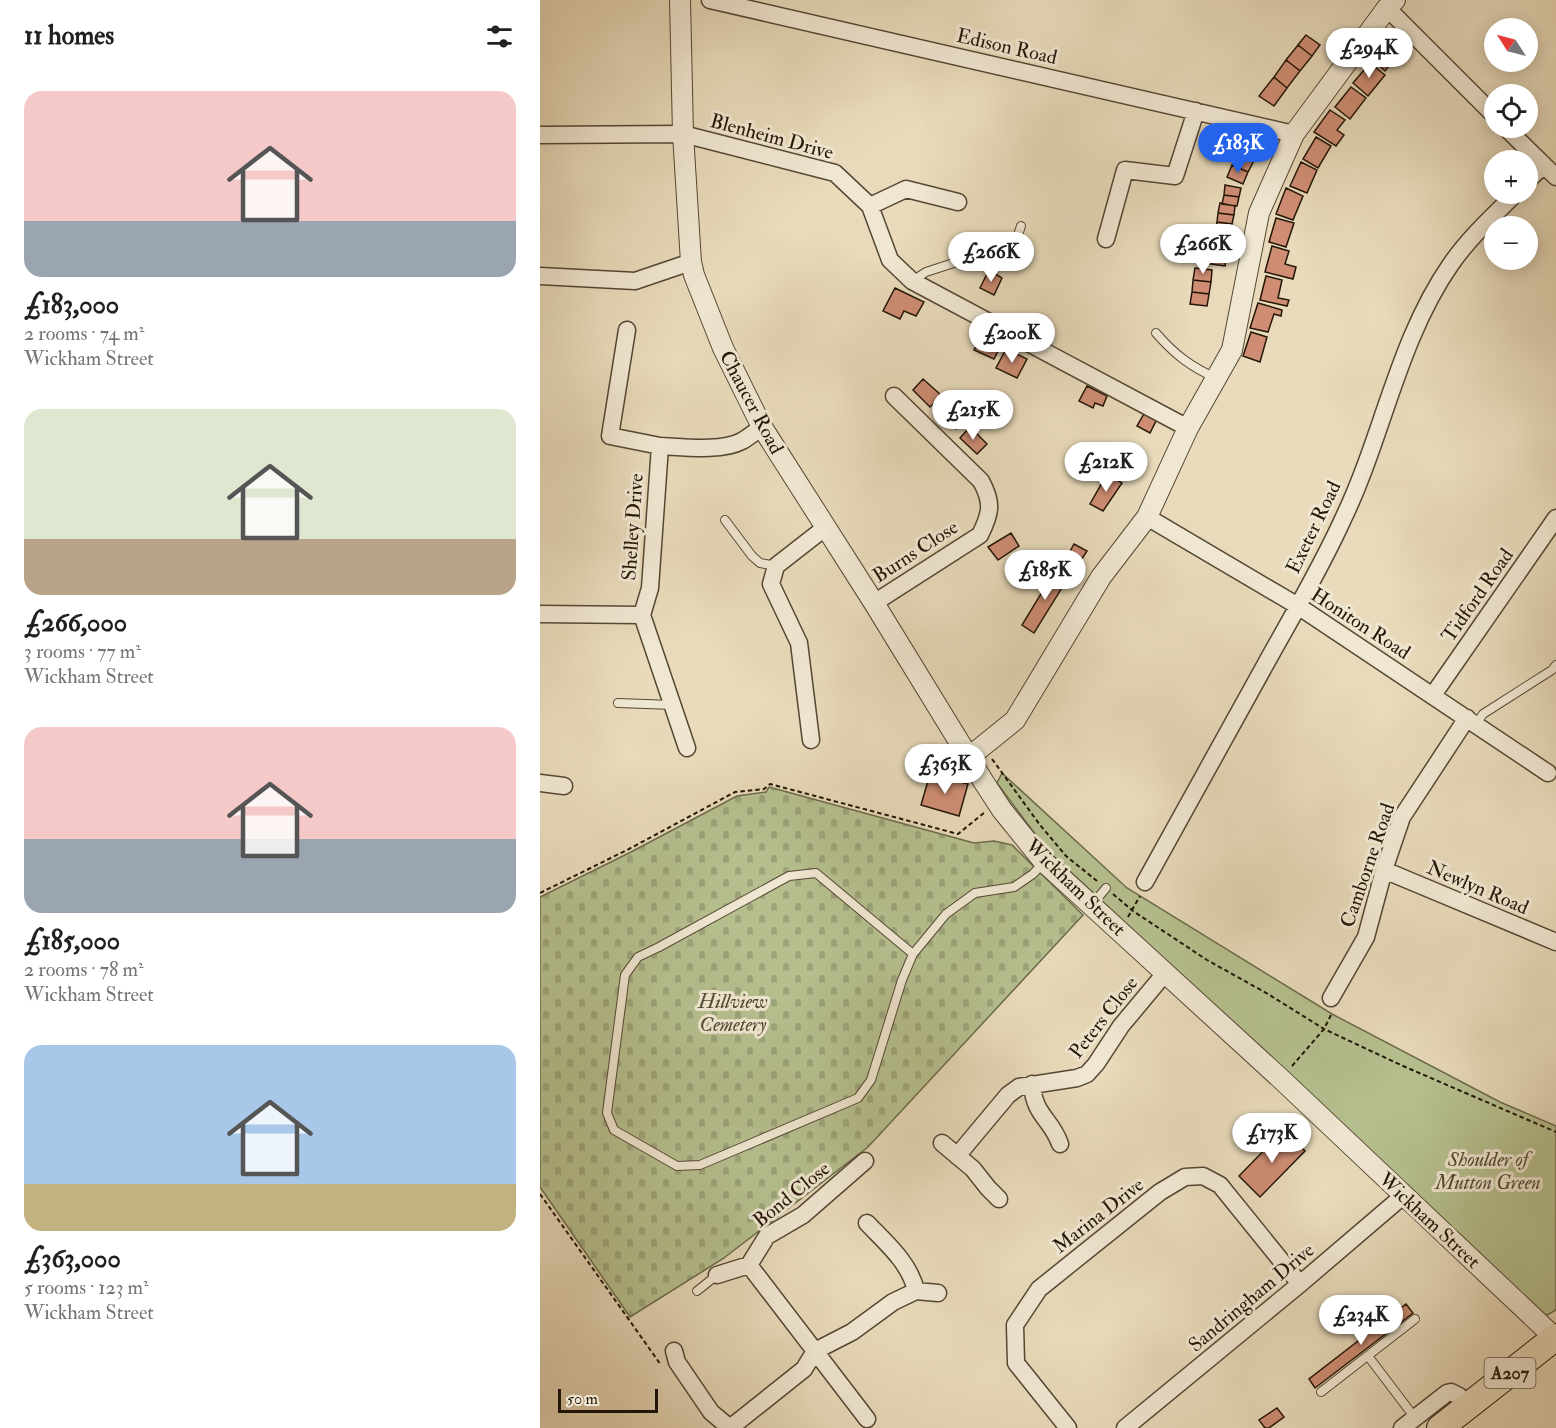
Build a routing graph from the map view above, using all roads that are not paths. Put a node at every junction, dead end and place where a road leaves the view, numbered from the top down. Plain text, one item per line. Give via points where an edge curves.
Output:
1 (680, 0) edge
2 (710, 0) edge
3 (1391, 4) edge
4 (1484, 104) edge
5 (1196, 111) junction
6 (683, 134) junction
7 (1294, 134) junction
8 (540, 135) edge
9 (1516, 138) edge
10 (1544, 165) junction
11 (1538, 171) edge
12 (1556, 177) edge
13 (958, 202) dead end
14 (1505, 204) edge
15 (870, 206) junction
16 (1021, 226) dead end
17 (1106, 239) dead end
18 (691, 262) junction
19 (540, 276) edge
20 (912, 281) junction
21 (627, 330) dead end
22 (1156, 333) dead end
23 (1216, 378) junction
24 (894, 396) dead end
25 (762, 427) junction
26 (1188, 428) junction
27 (660, 446) junction
28 (1147, 517) junction
29 (1556, 518) edge
30 (725, 520) dead end
31 (826, 527) junction
32 (776, 566) junction
33 (874, 603) junction
34 (1298, 606) junction
35 (540, 614) edge
36 (642, 615) junction
37 (1556, 665) edge
38 (1433, 695) junction
39 (618, 704) dead end
40 (673, 705) junction
41 (1471, 721) junction
42 (811, 740) dead end
43 (687, 748) dead end
44 (976, 752) junction
45 (1548, 773) dead end
46 (540, 783) edge
47 (564, 786) dead end
48 (1044, 861) junction
49 (1384, 870) junction
50 (1145, 882) dead end
51 (1106, 888) road end
52 (1092, 905) junction
53 (1556, 942) edge
54 (913, 954) junction
55 (1166, 972) junction
56 (1331, 998) road end
57 (1032, 1084) junction
58 (942, 1143) dead end
59 (1060, 1144) dead end
60 (957, 1156) junction
61 (865, 1161) dead end
62 (1403, 1196) junction
63 (999, 1198) dead end
64 (867, 1222) dead end
65 (749, 1265) junction
66 (717, 1275) joint
67 (1300, 1284) junction
68 (697, 1291) dead end
69 (916, 1291) junction
70 (938, 1293) dead end
71 (1415, 1319) dead end
72 (1555, 1337) edge
73 (674, 1351) dead end
74 (815, 1351) junction
75 (1368, 1356) junction
76 (1321, 1392) dead end
77 (1467, 1406) junction
78 (867, 1419) dead end
79 (1409, 1423) edge
80 (730, 1428) edge
81 (1068, 1428) edge
82 (1125, 1428) edge
83 (1440, 1428) edge

1 - 6 street, Chaucer Road
2 - 5 street, Edison Road
3 - 4 street
3 - 7 street
5 - 7 street, Edison Road
5 - 17 street via 1175,176 1125,170
6 - 8 street, Blenheim Drive
6 - 15 street, Blenheim Drive via 835,173
6 - 18 street, Chaucer Road
7 - 23 street via 1259,213 1232,350
9 - 10 street
10 - 11 street
10 - 12 street
13 - 15 street via 906,189
14 - 34 street, Exeter Road via 1451,263 1427,303 1344,518
15 - 20 street, Blenheim Drive via 890,260
16 - 20 lane via 1012,244 926,272
18 - 19 street via 635,281
18 - 25 street, Chaucer Road via 723,348
20 - 26 street, Blenheim Drive
21 - 27 street via 610,436
22 - 23 lane via 1174,354
23 - 26 street
24 - 33 street, Burns Close via 981,481 990,496 989,518 980,535
25 - 27 street via 732,444 705,448
25 - 31 street, Chaucer Road
26 - 28 street
27 - 36 street, Shelley Drive via 650,588
28 - 34 street, Honiton Road
28 - 44 street via 1101,577 1015,720
29 - 38 street, Tidford Road
30 - 32 lane via 752,556 760,563
31 - 32 street
31 - 33 street, Chaucer Road
32 - 42 street via 771,584 799,643
33 - 44 street, Chaucer Road
34 - 38 street, Honiton Road
34 - 50 street, Exeter Road
35 - 36 street
36 - 40 street
37 - 41 lane
38 - 41 street, Honiton Road
39 - 40 lane
40 - 43 street
41 - 45 street, Honiton Road
41 - 49 street, Camborne Road via 1402,817
44 - 48 street, Wickham Street via 1002,810
46 - 47 street
48 - 52 street, Wickham Street
48 - 54 lane via 1014,886 975,893 946,914
49 - 53 street, Newlyn Road
49 - 56 street, Camborne Road via 1366,937
51 - 52 lane
52 - 55 street, Wickham Street
54 - 54 lane via 816,873 789,876 638,957 626,975 608,1113 614,1130 677,1166 700,1165 858,1098 872,1080
55 - 57 street, Peters Close via 1087,1074
55 - 62 street, Wickham Street
57 - 59 street via 1037,1110 1056,1132
57 - 60 street, Peters Close via 1008,1095
58 - 60 street
60 - 63 street
61 - 65 street, Bond Close via 803,1215 767,1236
62 - 67 street, Sandringham Drive
62 - 72 street, Wickham Street
64 - 69 street via 902,1260
65 - 66 street
65 - 74 street
66 - 68 lane
67 - 81 street, Marina Drive via 1220,1185 1203,1176 1185,1177 1160,1192 1039,1289 1015,1325 1016,1363
67 - 82 street, Sandringham Drive
69 - 70 street
69 - 74 street
71 - 75 lane
72 - 77 main road, A207
73 - 80 street via 677,1362 711,1412
74 - 78 street
74 - 80 street via 804,1369
75 - 76 lane
75 - 79 lane
77 - 79 street via 1459,1396 1447,1393
77 - 83 main road, A207

